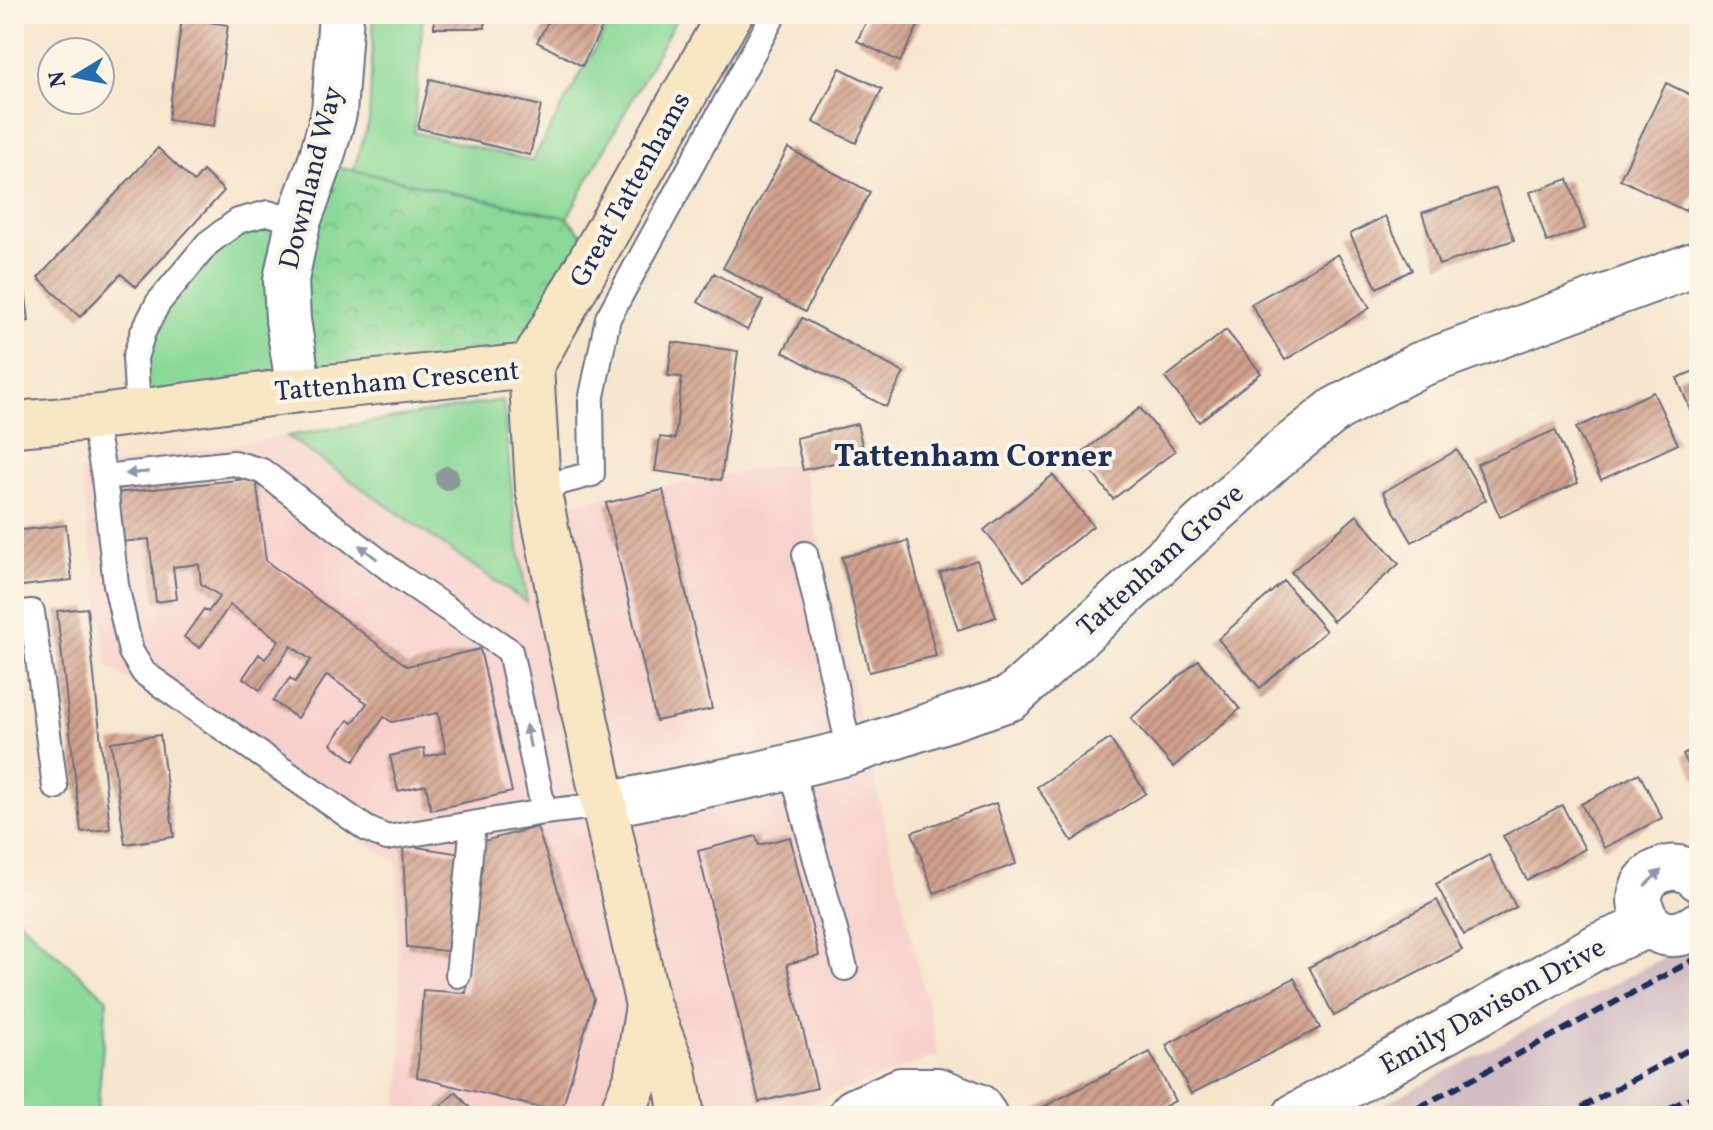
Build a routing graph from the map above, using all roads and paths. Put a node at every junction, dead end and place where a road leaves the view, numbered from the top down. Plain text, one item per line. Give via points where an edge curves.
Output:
1 (341, 14) edge
2 (730, 14) edge
3 (774, 14) edge
4 (298, 222) junction
5 (1699, 263) edge
6 (531, 366) junction
7 (299, 390) junction
8 (138, 411) junction
9 (93, 418) junction
10 (14, 424) edge
11 (104, 477) junction
12 (538, 488) junction
13 (805, 554) dead end
14 (14, 614) edge
15 (850, 752) junction
16 (791, 766) junction
17 (55, 787) dead end
18 (605, 805) junction
19 (544, 812) junction
20 (473, 824) junction
21 (1699, 879) edge
22 (1699, 924) edge
23 (1650, 925) junction
24 (845, 968) dead end
25 (458, 975) dead end
26 (648, 1006) junction
27 (621, 1116) edge
28 (682, 1116) edge
29 (850, 1116) edge
30 (985, 1116) edge
31 (1295, 1116) edge

1 - 4 street, Downland Way via 334,113
2 - 6 main road, Great Tattenhams
3 - 12 lane via 608,318 591,401 592,474
4 - 7 street, Downland Way via 286,280
4 - 8 lane via 268,213 238,221 201,251 158,303 143,332 135,358
5 - 15 street, Tattenham Grove via 1419,365 1336,409 1011,698
6 - 7 main road, Tattenham Crescent
6 - 12 main road, Tattenham Crescent
7 - 8 main road, Tattenham Crescent
8 - 9 main road, Tattenham Crescent
9 - 10 main road, Tattenham Crescent
9 - 11 lane
19 -> 11 lane via 510,651 400,577 262,471 234,463
11 - 20 lane via 116,585 131,652 144,673 367,829 387,838
12 - 18 main road, Tattenham Crescent
13 - 15 lane
14 - 17 lane via 32,612
15 - 16 street, Tattenham Grove
16 - 18 street, Tattenham Grove
16 - 24 lane
18 - 19 lane
18 - 26 main road, Tattenham Crescent
19 - 20 lane
20 - 25 lane
23 -> 21 street via 1640,904 1645,883 1653,875 1674,867
22 - 23 street via 1669,935
23 - 31 street, Emily Davison Drive via 1600,945
26 - 27 main road, Tattenham Crescent via 636,1080
26 - 28 main road, Tattenham Crescent via 674,1070
29 - 30 street via 901,1090 938,1090 978,1106

